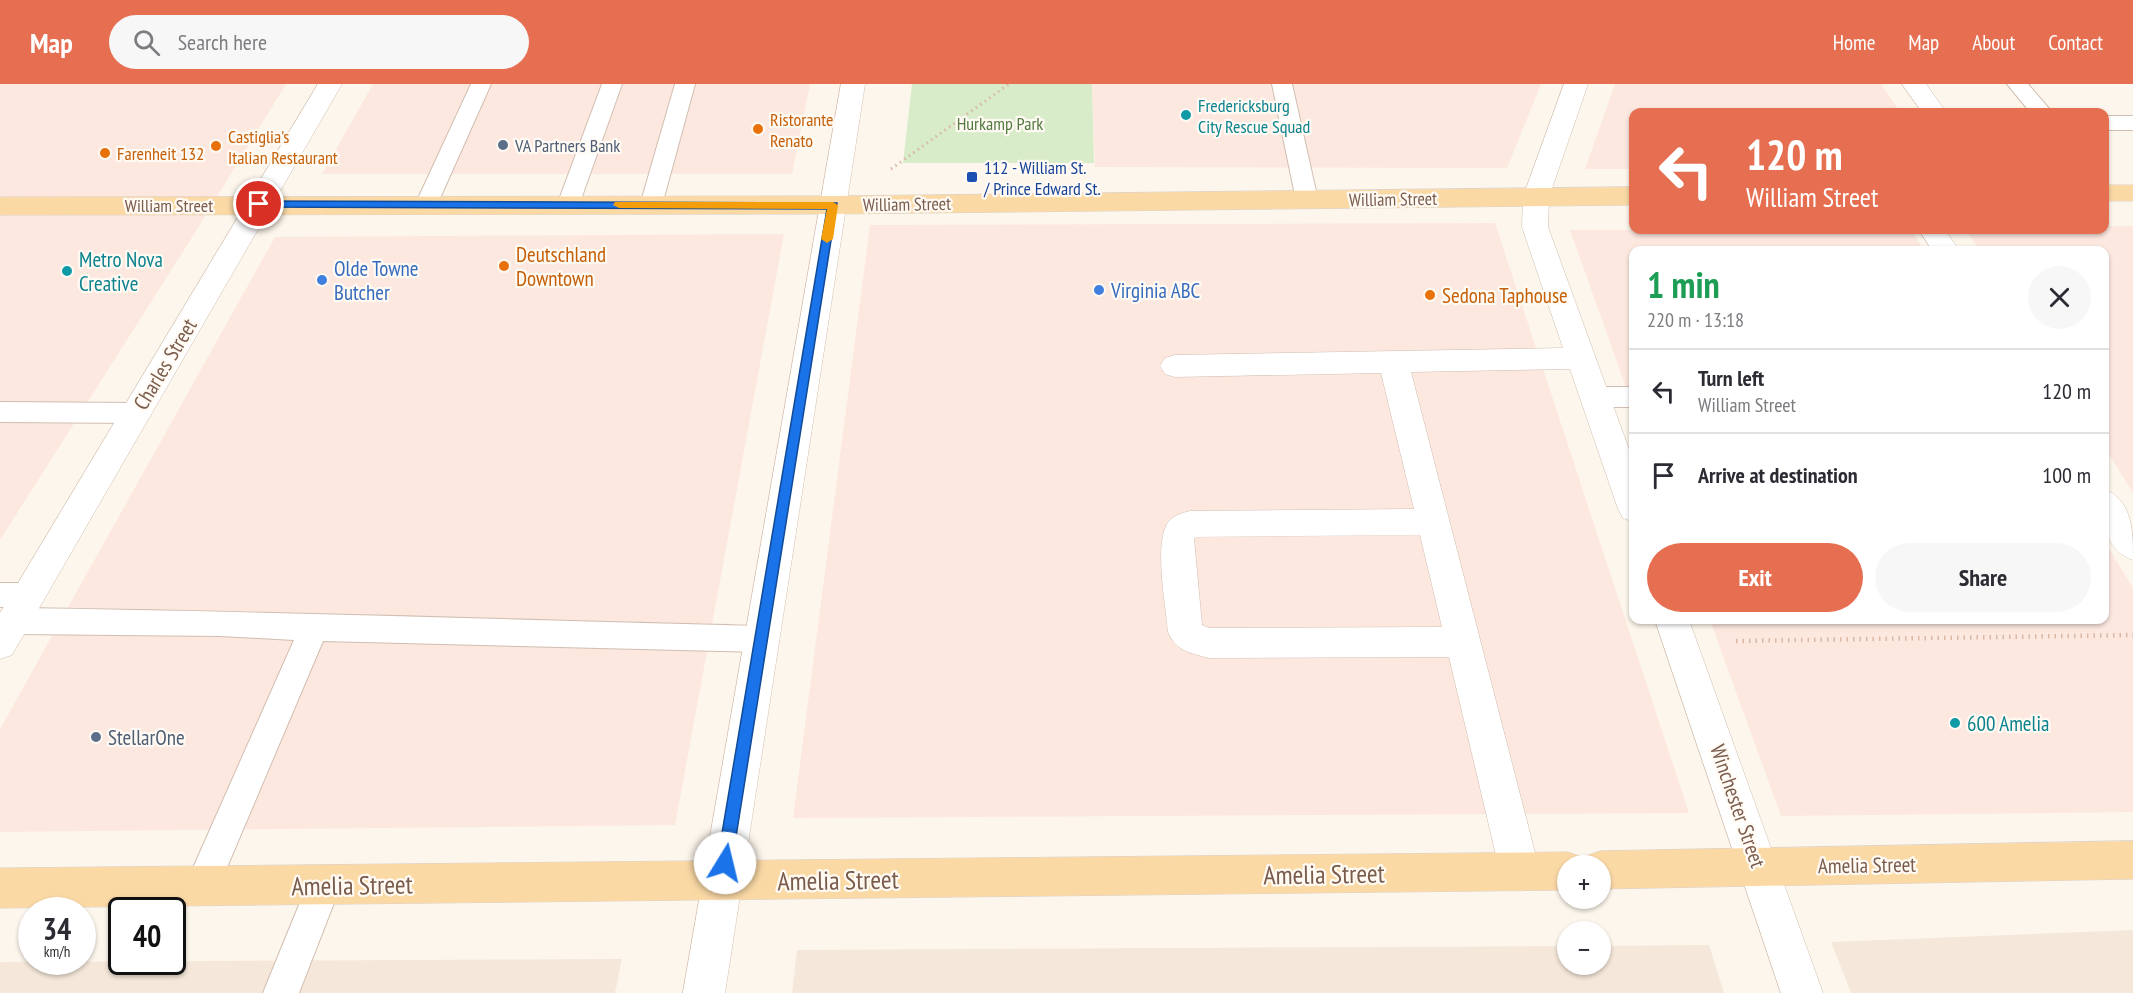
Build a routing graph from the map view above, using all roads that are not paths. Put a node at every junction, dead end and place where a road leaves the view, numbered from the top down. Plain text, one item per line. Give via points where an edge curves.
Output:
1 (330, 84) edge
2 (481, 84) edge
3 (612, 84) edge
4 (685, 84) edge
5 (853, 84) edge
6 (1282, 84) edge
7 (1576, 84) edge
8 (1914, 84) edge
9 (2017, 84) edge
10 (1932, 108) edge
11 (2038, 108) edge
12 (2109, 123) edge
13 (2133, 123) edge
14 (2109, 193) edge
15 (2133, 193) edge
16 (1629, 196) edge
17 (1536, 197) junction
18 (1307, 200) junction
19 (259, 204) junction
20 (426, 205) junction
21 (568, 205) junction
22 (651, 205) junction
23 (833, 205) junction
24 (0, 206) edge
25 (1580, 358) junction
26 (1393, 362) junction
27 (1175, 366) dead end
28 (1594, 397) junction
29 (1629, 397) edge
30 (0, 412) edge
31 (136, 412) junction
32 (1629, 495) edge
33 (2109, 510) edge
34 (1432, 522) junction
35 (2133, 546) edge
36 (11, 614) edge
37 (1673, 624) edge
38 (314, 628) junction
39 (761, 639) junction
40 (1463, 642) junction
41 (2133, 860) edge
42 (1759, 867) junction
43 (1611, 870) edge
44 (1557, 871) edge
45 (1520, 872) junction
46 (722, 881) junction
47 (324, 885) junction
48 (202, 886) junction
49 (0, 888) edge
50 (281, 993) edge
51 (704, 993) edge
52 (1802, 993) edge

1 - 19 street, Charles Street
2 - 20 lane
3 - 21 lane
4 - 22 lane
5 - 23 street
6 - 18 lane
7 - 17 street
8 - 10 street
9 - 11 lane
12 - 13 lane
14 - 15 main road
16 - 17 main road, William Street
17 - 18 main road, William Street
17 - 25 street via 1538,238
18 - 23 main road, William Street
19 - 20 main road, William Street
19 - 24 main road, William Street
19 - 31 street, Charles Street
20 - 21 main road, William Street
21 - 22 main road, William Street
22 - 23 main road, William Street
23 - 39 street
25 - 26 street
25 - 28 street
26 - 27 street
26 - 34 street
28 - 29 lane
28 - 32 street
30 - 31 lane
31 - 36 street, Charles Street
33 - 35 street
34 - 40 street
34 - 40 street via 1190,524 1177,539 1185,632 1193,639 1209,643
36 - 38 lane
37 - 42 street, Winchester Street
38 - 39 lane
38 - 48 lane
39 - 46 street
40 - 45 street
41 - 42 main road, Amelia Street
42 - 43 main road, Amelia Street
42 - 52 street, Winchester Street
44 - 45 main road, Amelia Street
45 - 46 main road, Amelia Street
46 - 47 main road, Amelia Street
46 - 51 street
47 - 48 main road, Amelia Street
47 - 50 lane
48 - 49 main road, Amelia Street

